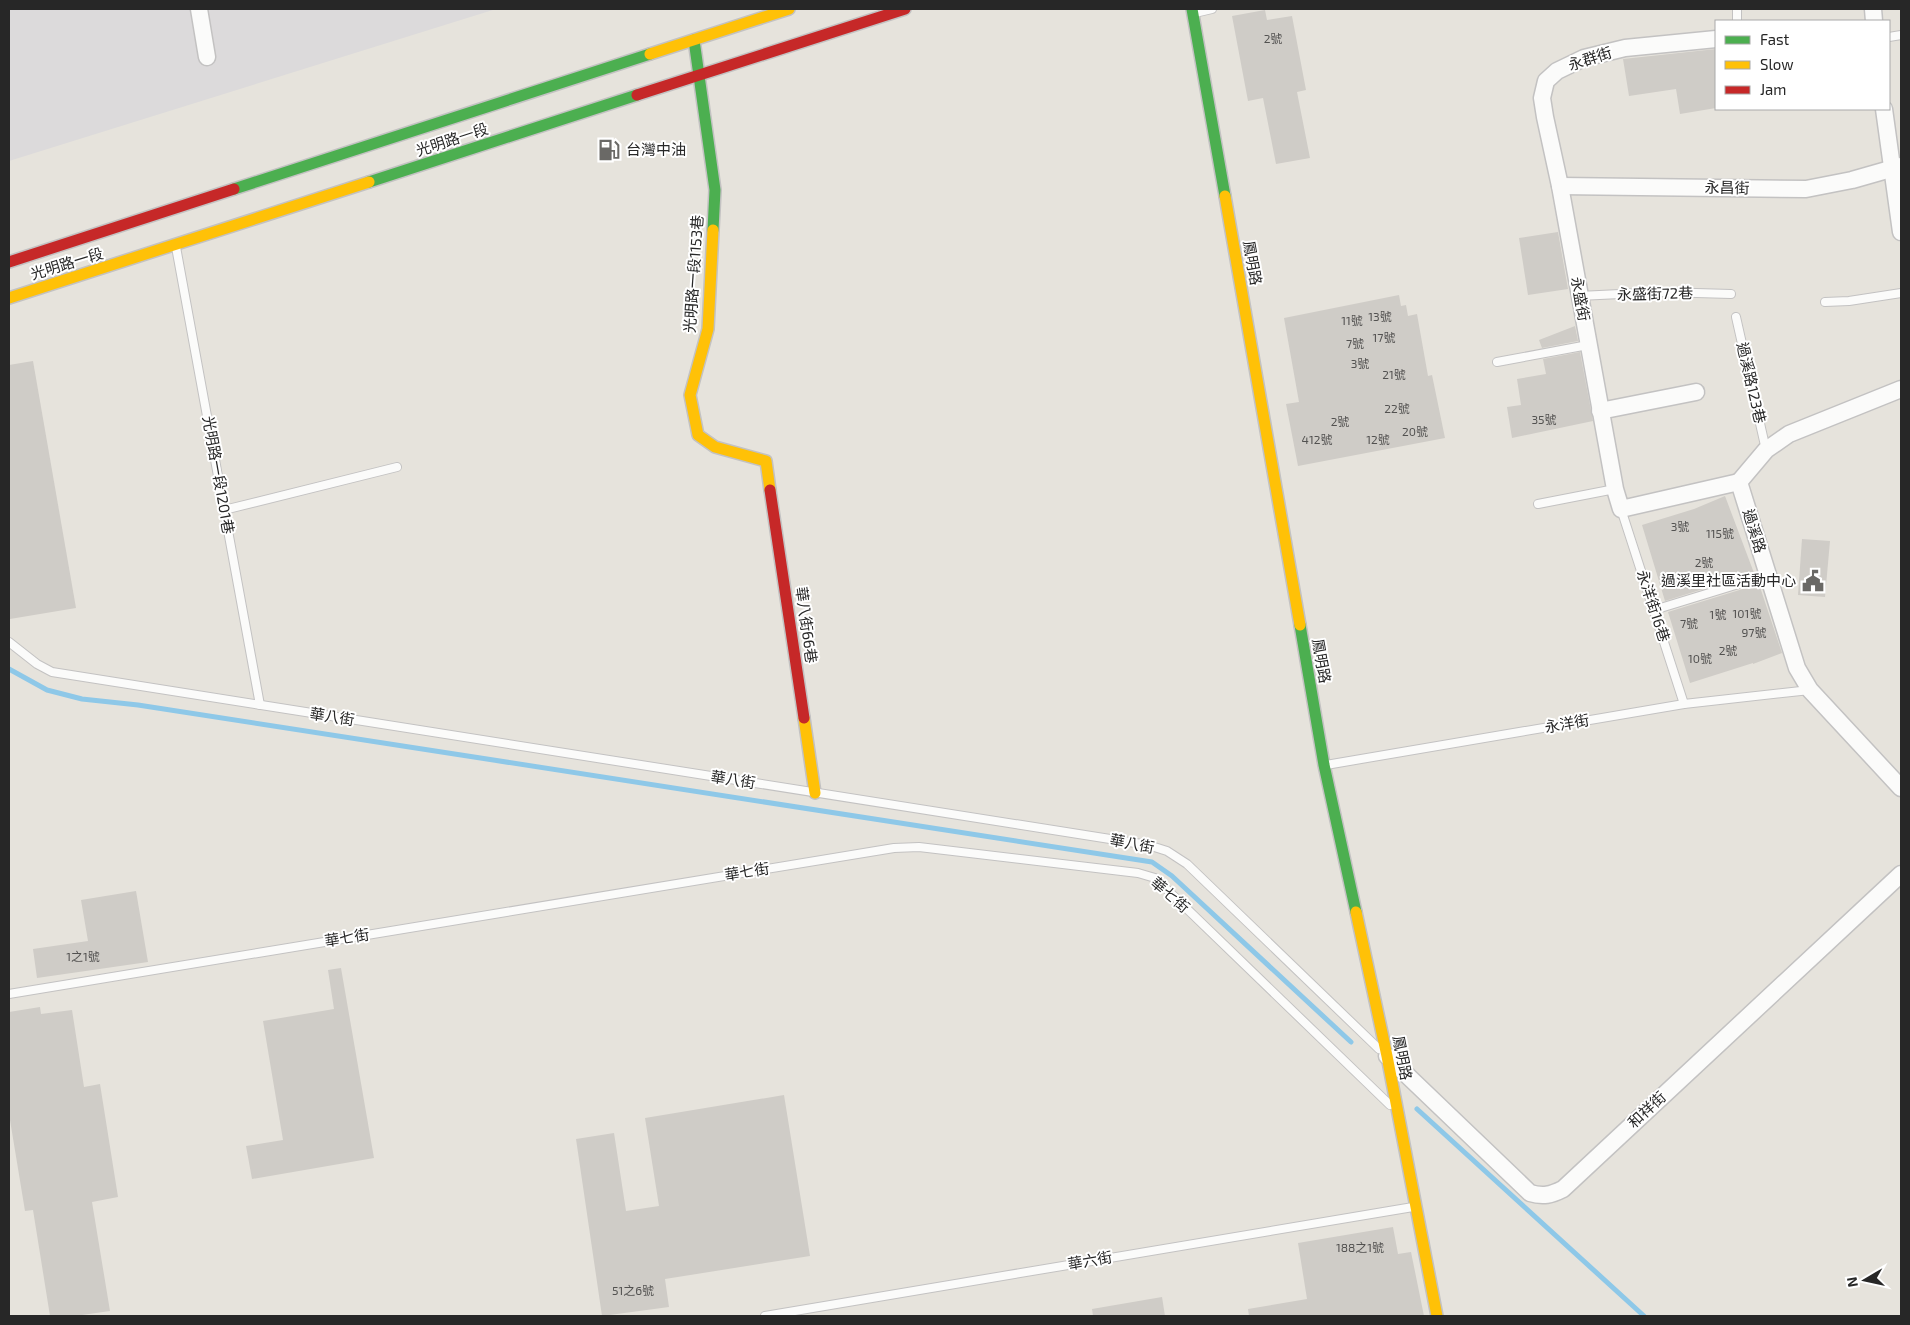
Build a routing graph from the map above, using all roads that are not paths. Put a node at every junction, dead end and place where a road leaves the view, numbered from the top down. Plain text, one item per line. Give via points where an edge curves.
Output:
1 (200, 9) edge
2 (789, 9) edge
3 (905, 9) edge
4 (1212, 9) edge
5 (1192, 11) edge
6 (1715, 39) edge
7 (694, 40) junction
8 (207, 57) dead end
9 (698, 76) junction
10 (1884, 110) edge
11 (1896, 167) edge
12 (1560, 186) junction
13 (1901, 232) edge
14 (175, 246) junction
15 (9, 262) edge
16 (1901, 293) edge
17 (1731, 294) dead end
18 (1579, 296) junction
19 (9, 298) edge
20 (1825, 302) dead end
21 (1736, 317) dead end
22 (1588, 345) junction
23 (1497, 362) dead end
24 (1901, 389) edge
25 (1696, 392) dead end
26 (1600, 411) junction
27 (1766, 450) junction
28 (766, 461) joint
29 (397, 467) dead end
30 (1739, 482) junction
31 (1614, 489) junction
32 (1538, 504) dead end
33 (1621, 509) junction
34 (224, 510) junction
35 (1768, 575) junction
36 (1654, 610) junction
37 (9, 642) edge
38 (1810, 690) junction
39 (1684, 704) junction
40 (260, 705) junction
41 (1324, 765) junction
42 (1901, 788) edge
43 (815, 793) junction
44 (1901, 874) edge
45 (9, 994) edge
46 (1387, 1056) junction
47 (1396, 1111) junction
48 (1415, 1207) junction
49 (765, 1316) edge
50 (1437, 1316) edge

1 - 8 street
2 - 7 street, 光明路一段
3 - 9 street, 光明路一段
4 - 5 lane
5 - 41 street, 鳳明路
6 - 12 street, 永群街 via 1625,48 1584,58 1546,81 1542,98
7 - 9 street, 光明路一段1153巷
7 - 15 street, 光明路一段 via 504,106
9 - 14 street, 光明路一段 via 514,131
9 - 28 street, 光明路一段1153巷 via 715,190 708,329 690,395 698,435 715,447
10 - 11 street
11 - 12 street, 永昌街 via 1806,189
11 - 13 street
12 - 18 street, 永盛街
14 - 19 street, 光明路一段
14 - 34 lane, 光明路一段1201巷
16 - 20 lane
17 - 18 lane, 永盛街72巷 via 1661,292
18 - 22 street, 永盛街
21 - 27 lane, 過溪路123巷
22 - 23 lane
22 - 26 street, 永盛街
24 - 27 street via 1789,434
25 - 26 street
26 - 31 street, 永盛街
27 - 30 street
28 - 43 street, 華八街66巷
29 - 34 lane
30 - 33 street
30 - 35 street, 過溪路
31 - 32 lane
31 - 33 street, 永盛街
33 - 36 lane, 永洋街16巷
34 - 40 lane, 光明路一段1201巷
35 - 36 lane
35 - 38 street, 過溪路 via 1797,668
36 - 39 lane, 永洋街16巷
37 - 40 lane, 華八街 via 52,672
38 - 39 lane, 永洋街
38 - 42 street, 過溪路
39 - 41 lane, 永洋街
40 - 43 lane, 華八街
41 - 46 street, 鳳明路
43 - 46 lane, 華八街 via 1148,845 1167,851 1188,864
44 - 46 street, 和祥街 via 1563,1188 1550,1195 1530,1193
45 - 47 lane, 華七街 via 894,848 919,847 1138,873 1155,878
46 - 47 street, 鳳明路
47 - 48 street, 鳳明路
48 - 49 lane, 華六街
48 - 50 street, 鳳明路

